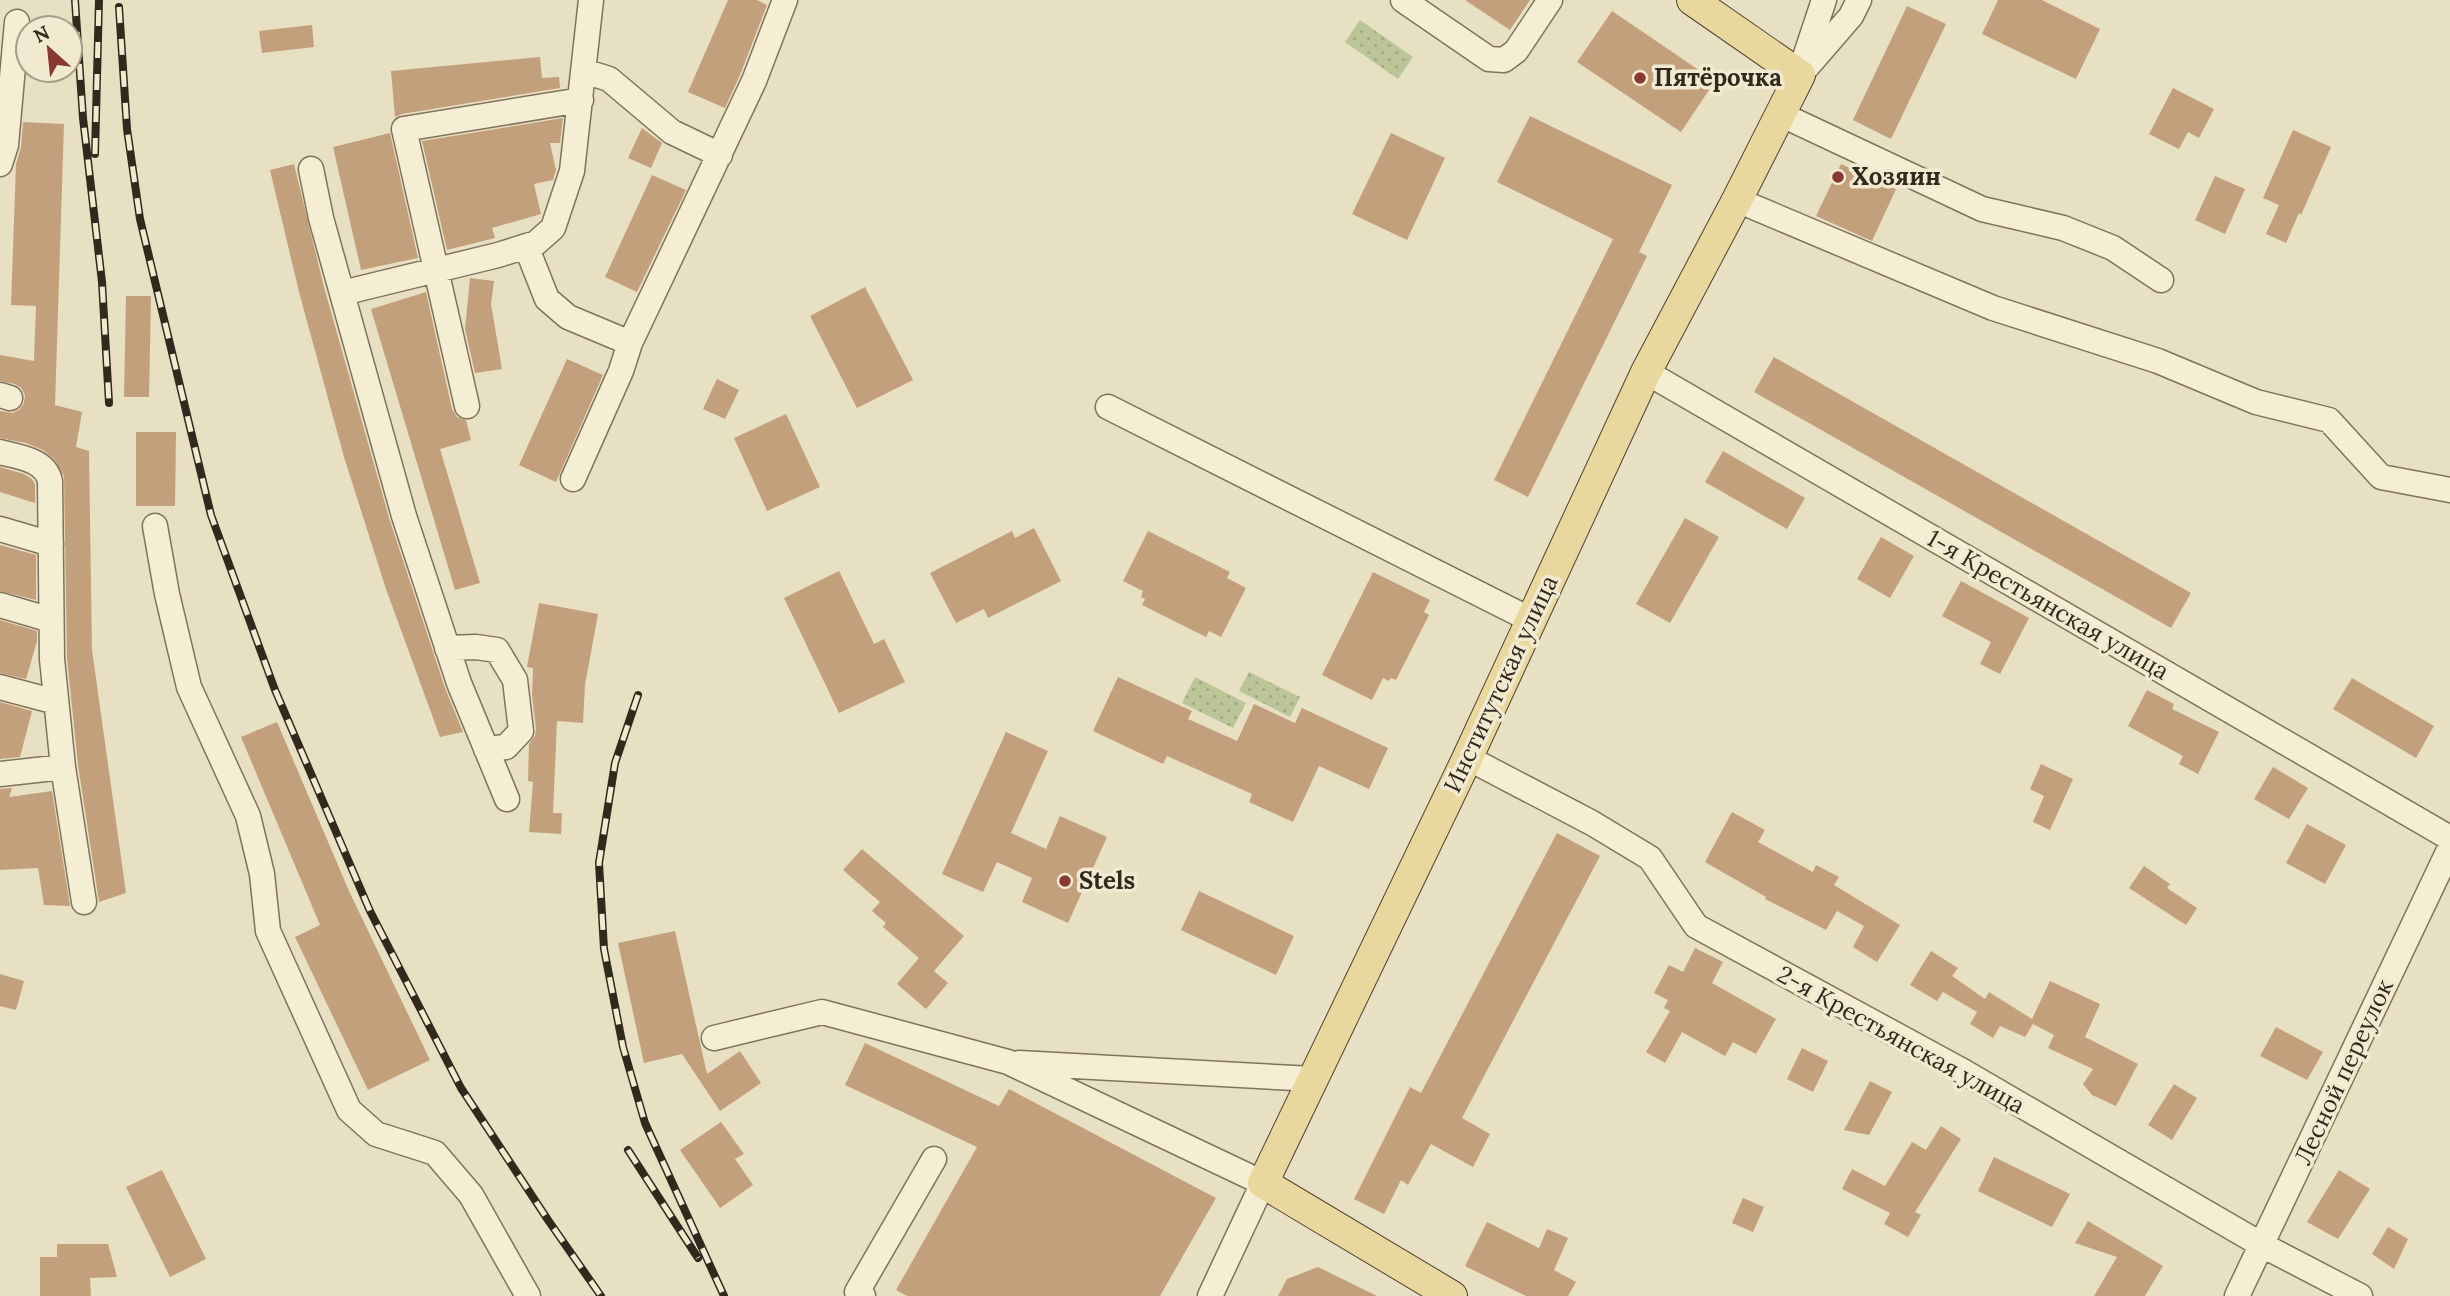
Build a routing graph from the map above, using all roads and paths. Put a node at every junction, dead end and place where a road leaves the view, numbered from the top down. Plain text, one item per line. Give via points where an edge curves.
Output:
1 (591, 0) edge
2 (785, 0) edge
3 (1403, 0) edge
4 (1550, 0) edge
5 (1692, 0) edge
6 (1824, 0) edge
7 (1858, 0) edge
8 (14, 56) edge
9 (584, 71) junction
10 (1800, 75) junction
11 (581, 100) junction
12 (1780, 114) junction
13 (720, 155) junction
14 (0, 164) edge
15 (311, 169) dead end
16 (1737, 200) junction
17 (526, 246) junction
18 (438, 270) junction
19 (2161, 280) dead end
20 (342, 293) junction
21 (630, 343) junction
22 (1646, 372) junction
23 (467, 406) dead end
24 (1108, 407) dead end
25 (0, 452) edge
26 (573, 479) dead end
27 (2450, 489) edge
28 (155, 526) dead end
29 (0, 529) edge
30 (51, 544) junction
31 (0, 605) edge
32 (51, 620) junction
33 (1531, 620) junction
34 (447, 648) junction
35 (0, 687) edge
36 (56, 702) junction
37 (486, 748) junction
38 (1468, 758) junction
39 (63, 767) junction
40 (0, 774) edge
41 (507, 799) dead end
42 (2450, 838) edge
43 (2450, 848) edge
44 (84, 902) dead end
45 (714, 1038) dead end
46 (1008, 1062) junction
47 (1313, 1079) junction
48 (934, 1159) dead end
49 (1263, 1183) junction
50 (2262, 1245) junction
51 (528, 1296) edge
52 (863, 1296) edge
53 (1210, 1296) edge
54 (1452, 1296) edge
55 (2237, 1296) edge
56 (2360, 1296) edge

1 - 9 street
2 - 13 street
3 - 4 street via 1489,59 1504,60 1516,51
5 - 10 main road
6 - 10 street, Институтская улица
7 - 10 street, Институтская улица via 1851,16
8 - 14 street via 6,145
9 - 11 street
9 - 13 street via 609,79 672,132
10 - 12 main road, Институтская улица
11 - 17 street via 572,171 554,228
11 - 18 street via 404,129
12 - 16 main road, Институтская улица
12 - 19 street via 1982,209 2063,228 2113,248
13 - 21 street
15 - 20 street
16 - 22 main road, Институтская улица
16 - 27 street via 1993,308 2158,361 2256,402 2329,420 2381,477
17 - 18 street
17 - 21 street via 547,299 568,317
18 - 20 street
18 - 23 street
20 - 34 street via 404,516
21 - 26 street
22 - 33 main road, Институтская улица
22 - 42 street, 1-я Крестьянская улица
24 - 33 street
25 - 30 street via 39,463 48,472
28 - 51 street via 189,687 248,816 262,874 268,931 349,1110 376,1133 435,1153 471,1195
29 - 30 street
30 - 32 street
31 - 32 street
32 - 36 street
33 - 38 main road, Институтская улица
34 - 37 street
34 - 37 street via 497,650 515,680 521,731 506,747
35 - 36 street
36 - 39 street
37 - 41 street
38 - 47 main road, Институтская улица
38 - 50 street, 2-я Крестьянская улица via 1650,858 1696,926 1959,1069
39 - 40 street
39 - 44 street
43 - 50 street, Лесной переулок
45 - 46 street via 822,1012
46 - 47 street
46 - 49 street
47 - 49 main road, Институтская улица
48 - 52 street via 857,1292
49 - 53 street, Институтская улица
49 - 54 main road
50 - 55 street, Лесной переулок
50 - 56 street, 2-я Крестьянская улица

